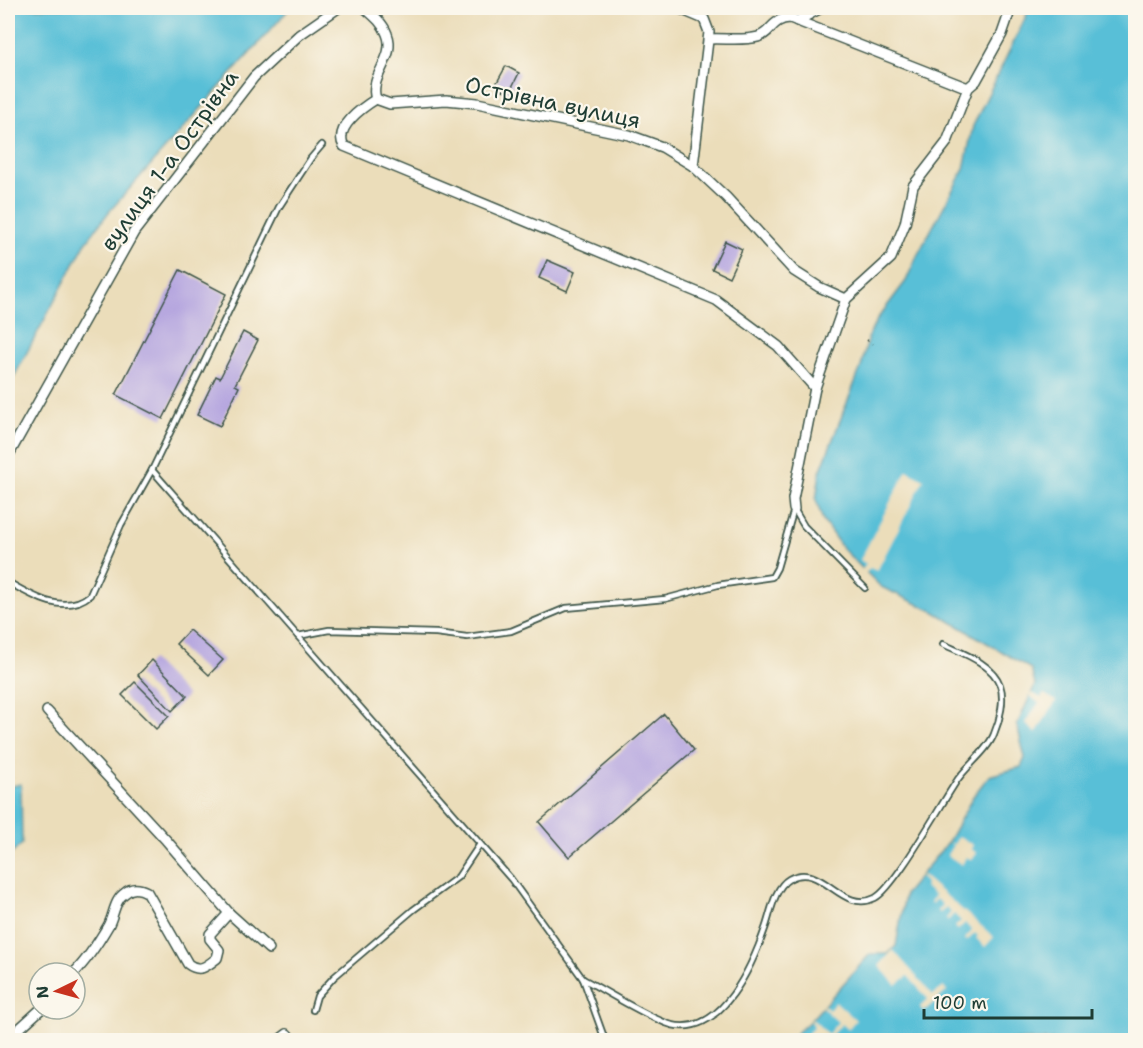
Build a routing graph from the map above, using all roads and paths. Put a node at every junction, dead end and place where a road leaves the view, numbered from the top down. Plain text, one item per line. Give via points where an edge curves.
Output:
1 (338, 8) edge
2 (365, 8) edge
3 (678, 8) edge
4 (821, 8) edge
5 (1011, 8) edge
6 (694, 10) edge
7 (797, 21) junction
8 (709, 39) junction
9 (968, 88) junction
10 (376, 99) junction
11 (322, 145) dead end
12 (693, 166) junction
13 (846, 299) junction
14 (867, 340) dead end
15 (873, 344) dead end
16 (815, 388) junction
17 (8, 456) edge
18 (152, 470) junction
19 (794, 509) junction
20 (8, 582) edge
21 (866, 588) dead end
22 (298, 636) junction
23 (943, 644) dead end
24 (47, 711) dead end
25 (480, 844) junction
26 (229, 913) junction
27 (269, 949) dead end
28 (86, 961) edge
29 (583, 979) junction
30 (313, 1010) dead end
31 (28, 1021) edge
32 (8, 1039) edge
33 (279, 1041) edge
34 (292, 1041) edge
35 (605, 1041) edge

1 - 17 street, вулиця 1-а Острівна via 299,35 254,77 134,232
2 - 10 street via 382,26 390,43 375,86
3 - 6 street
4 - 7 street
5 - 9 street via 1002,34 976,81
6 - 8 street via 708,25
7 - 8 street via 776,21 756,38
7 - 9 street
8 - 12 street
9 - 13 street via 947,142 913,186 905,224 891,258
10 - 12 street, Острівна вулиця via 385,104 446,100 629,135 662,147
10 - 16 street via 363,107 342,131 340,139 344,146 716,300 778,346
11 - 18 lane via 279,207
12 - 13 street, Острівна вулиця via 794,271
13 - 16 street
14 - 15 path
16 - 19 street
18 - 20 lane via 121,525 95,588 84,601 68,605 35,598
18 - 22 lane
19 - 21 lane via 804,526
19 - 22 lane via 777,568 772,577 755,582 718,585 665,599 566,608 511,631 467,638 436,633 329,630
22 - 25 lane
23 - 29 lane via 978,660 1000,683 1003,698 994,735 959,778 886,890 877,897 855,902 807,875 791,877 776,896 755,958 720,1011 697,1025 670,1024
24 - 26 street
25 - 29 lane via 511,879
25 - 30 lane via 458,877 333,977 317,996
26 - 27 street
26 - 28 street via 210,934 219,950 217,958 204,969 195,968 188,964 147,892 127,891 118,900 109,924
29 - 35 lane
31 - 32 street
33 - 34 street via 287,1034

